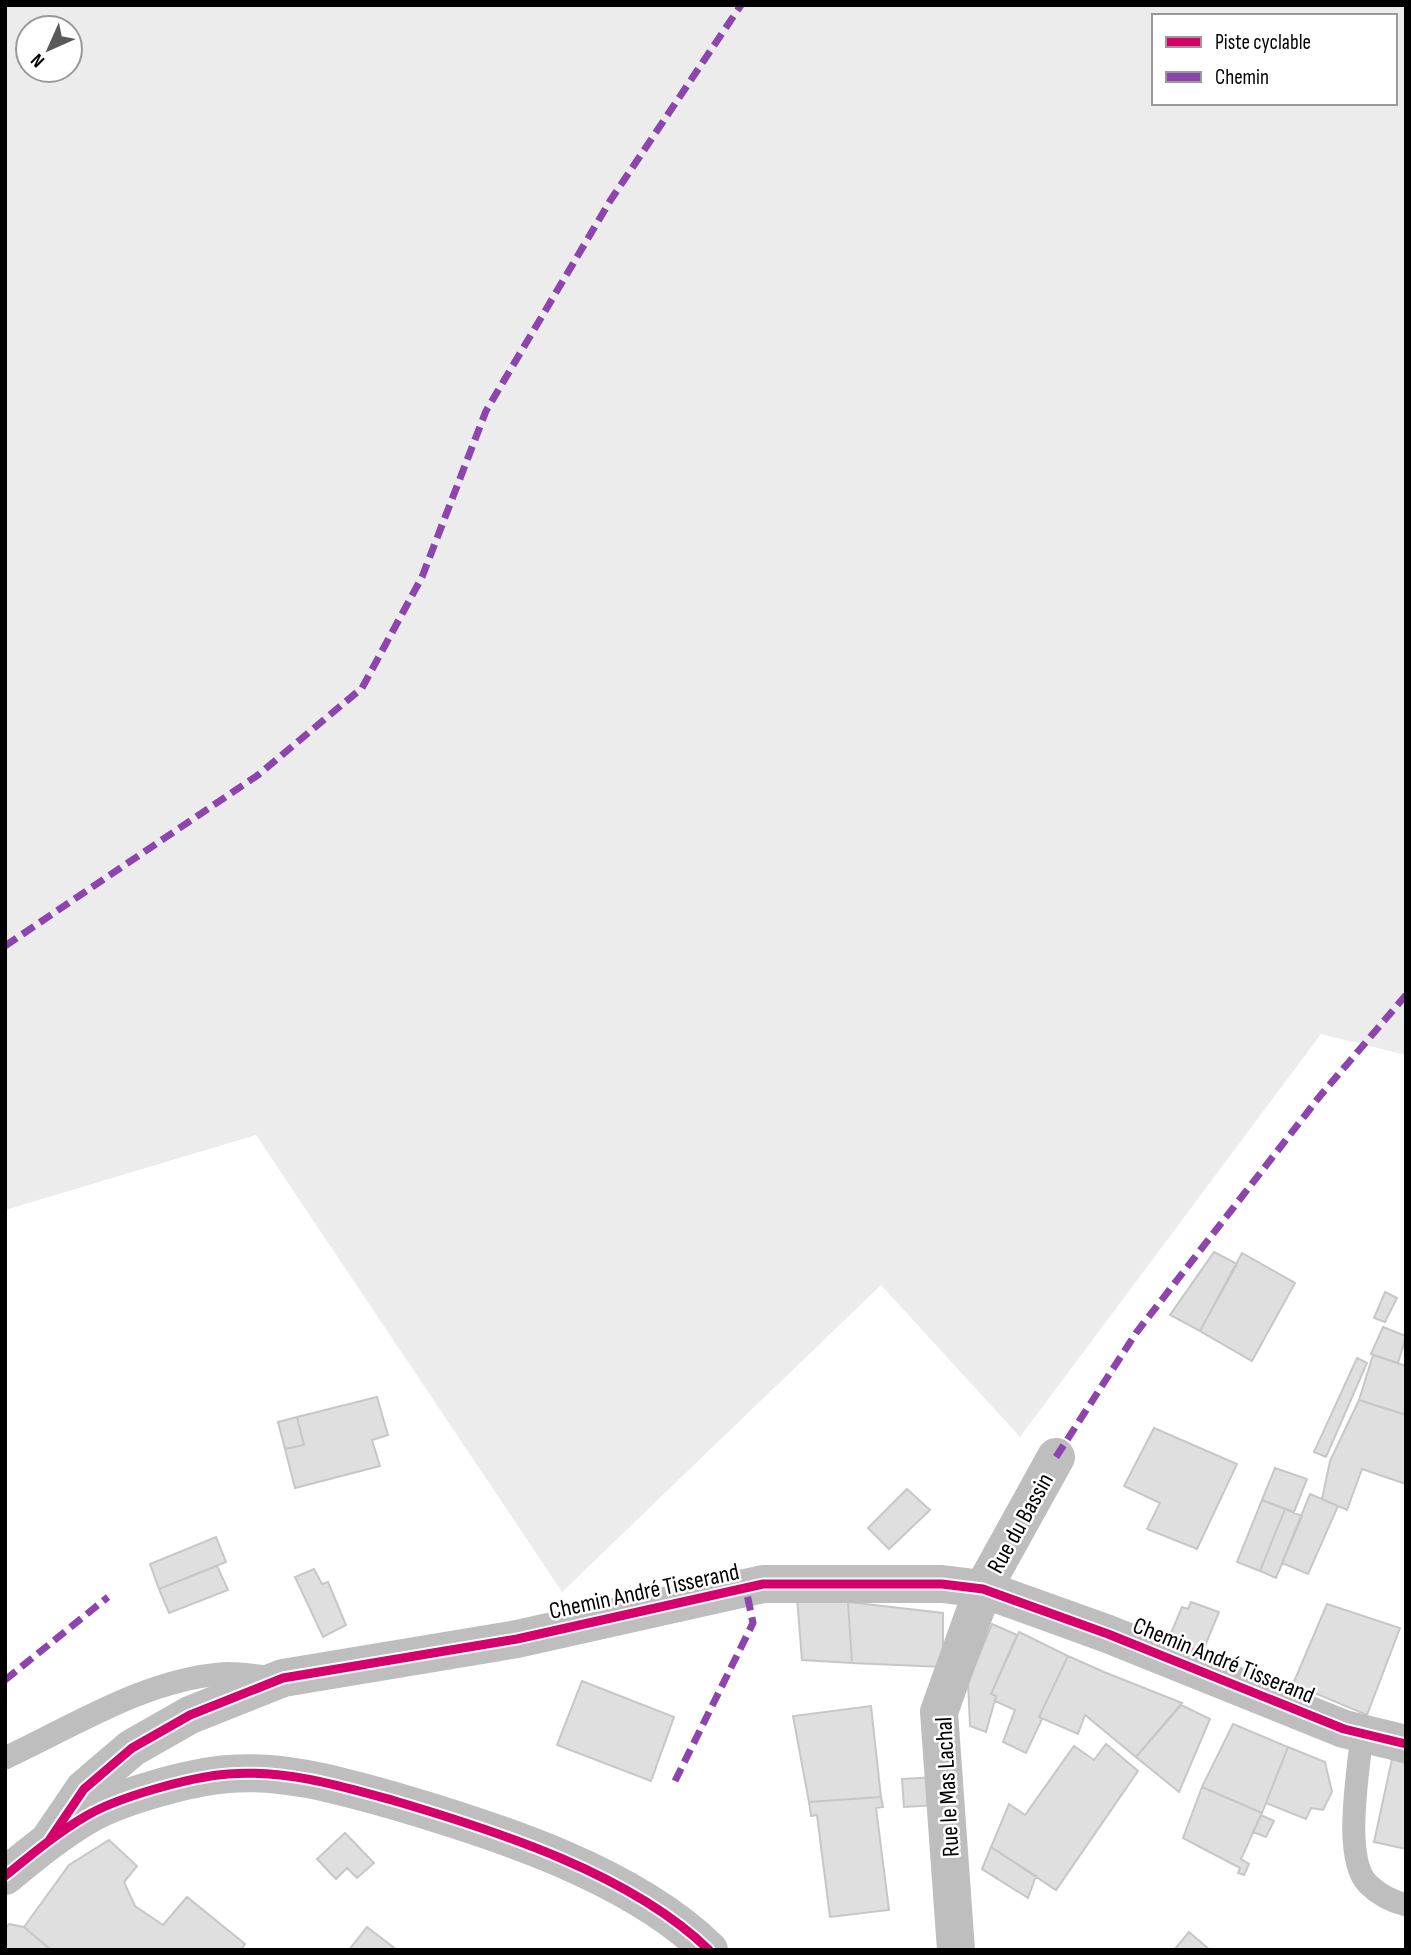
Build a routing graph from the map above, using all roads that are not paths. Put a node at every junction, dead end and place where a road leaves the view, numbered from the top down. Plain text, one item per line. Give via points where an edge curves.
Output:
1 (1056, 1457) dead end
2 (984, 1589) junction
3 (283, 1678) junction
4 (1362, 1733) junction
5 (1406, 1744) edge
6 (5, 1758) edge
7 (50, 1839) junction
8 (5, 1876) edge
9 (1406, 1905) edge
10 (709, 1950) edge
11 (956, 1950) edge

1 - 2 street, Rue du Bassin
2 - 3 street, Chemin André Tisserand via 942,1584 763,1584 517,1639
2 - 4 street, Chemin André Tisserand
2 - 11 street, Rue le Mas Lachal via 939,1712
3 - 6 lane via 221,1673 177,1684 81,1718
3 - 7 street, Chemin André Tisserand via 190,1715 132,1748 84,1789
4 - 5 street, Chemin André Tisserand
4 - 9 lane via 1352,1840 1365,1882 1388,1899
7 - 8 street
7 - 10 street via 88,1814 195,1778 271,1773 356,1791 507,1836 634,1896 692,1933

